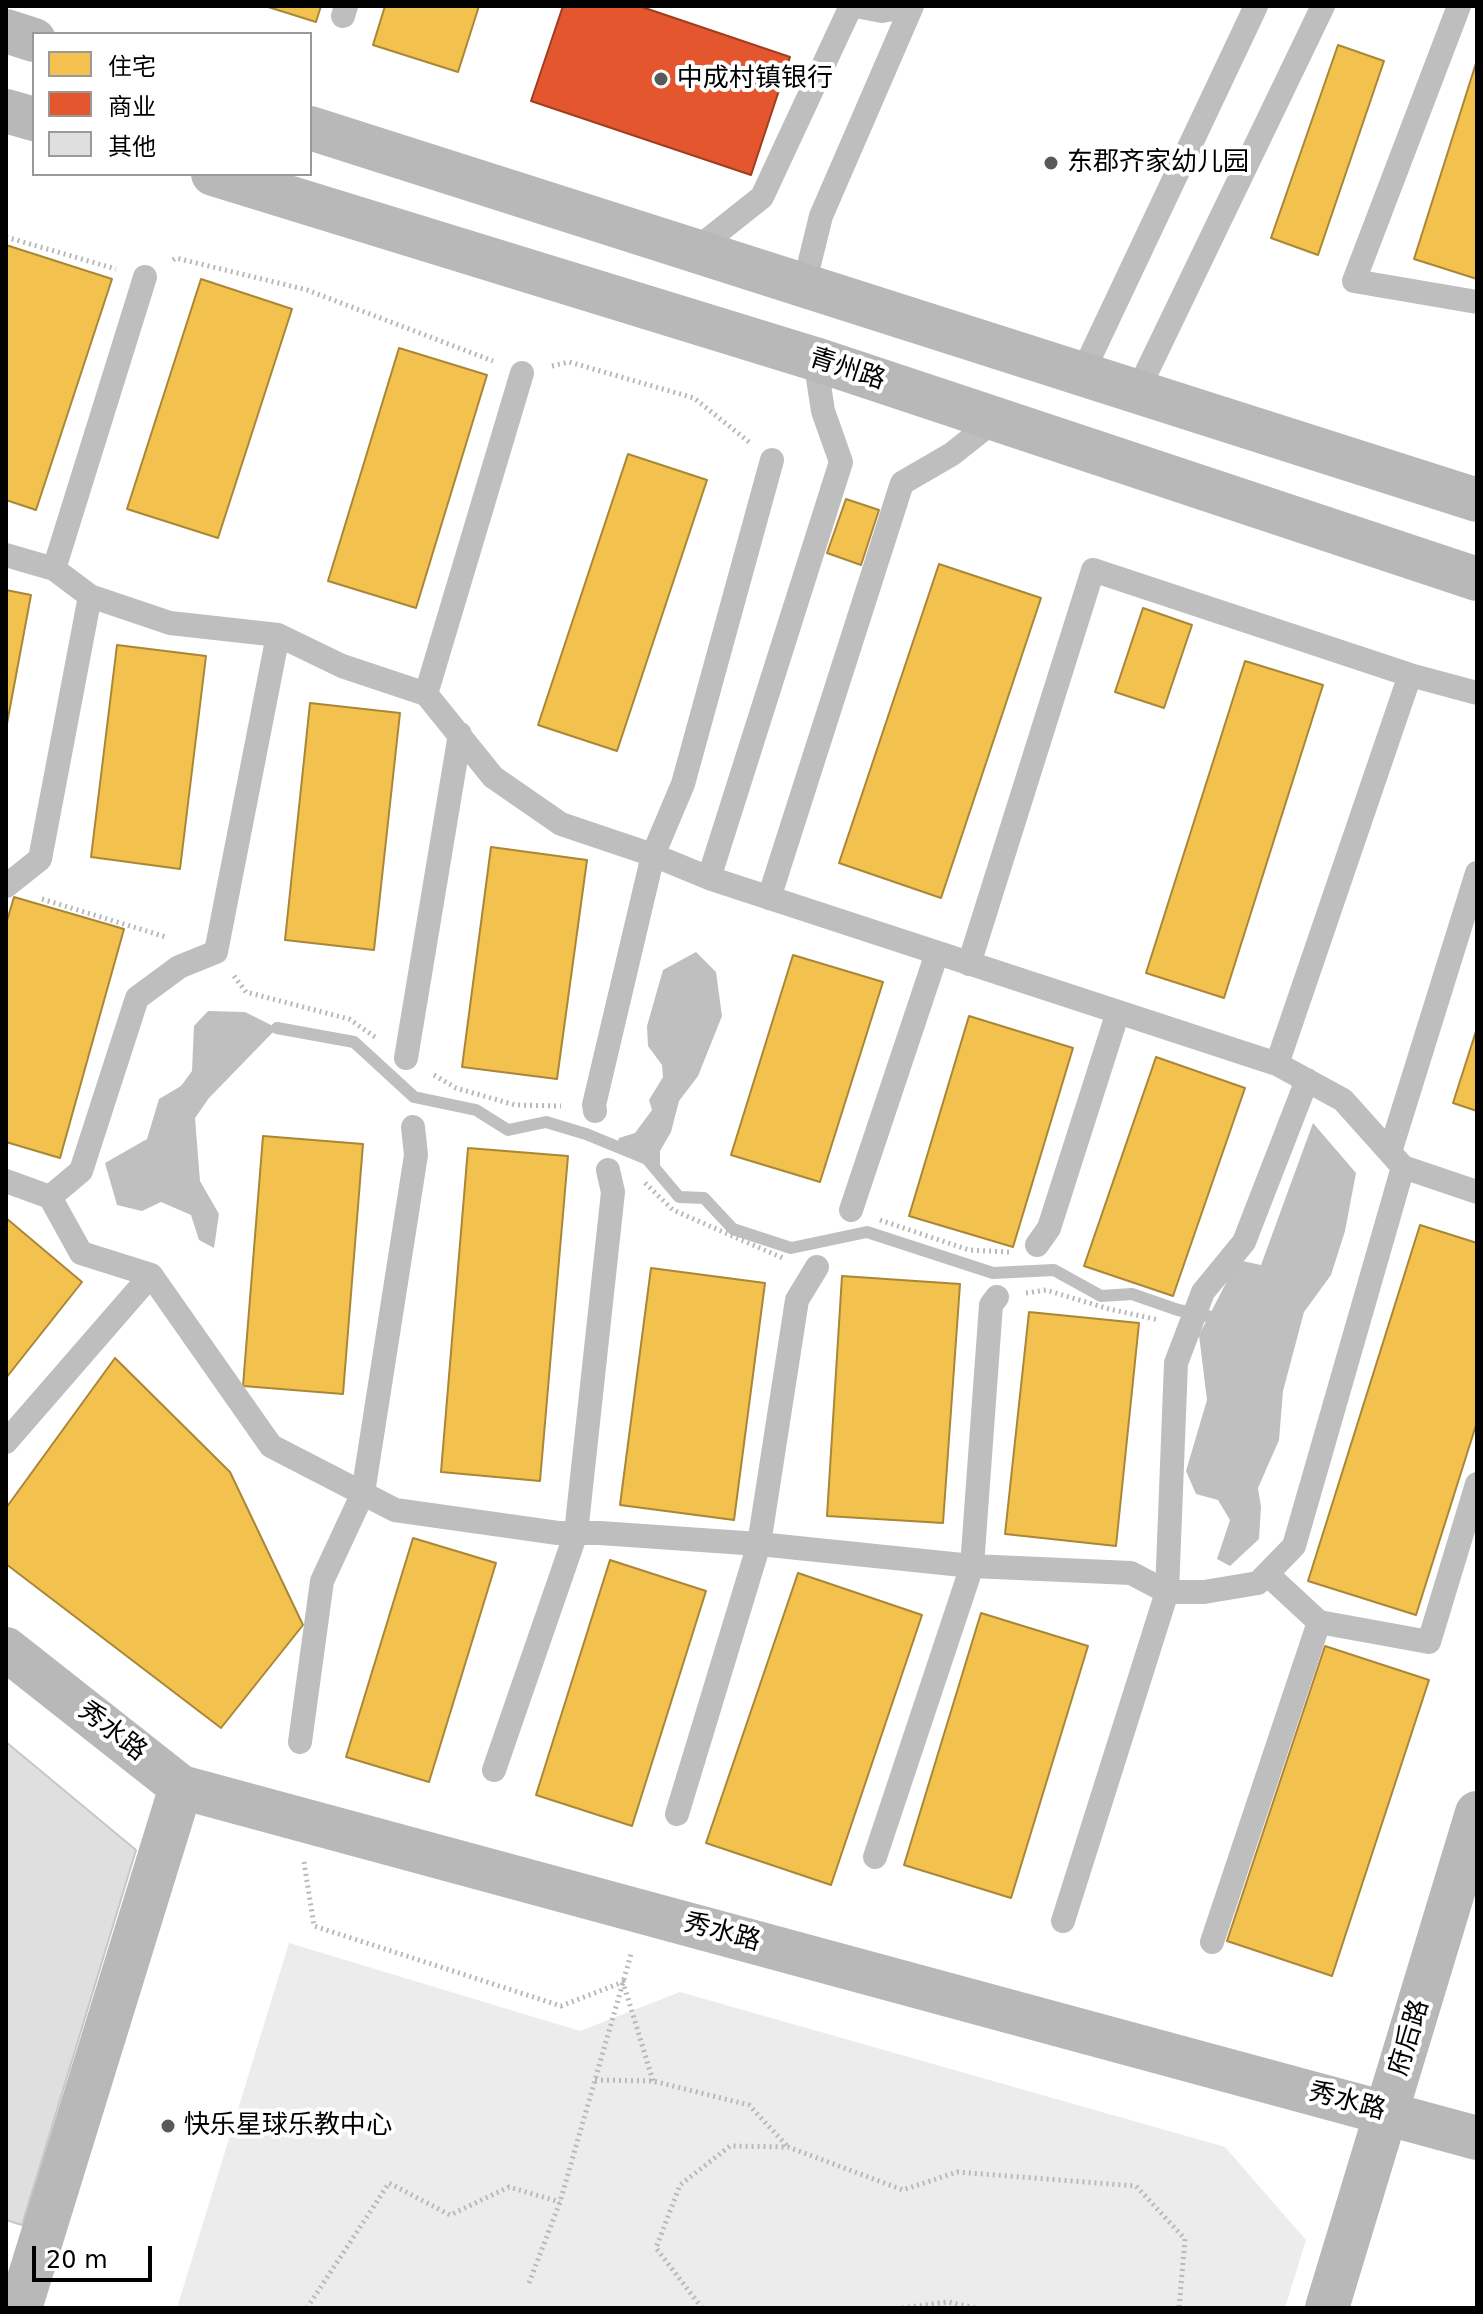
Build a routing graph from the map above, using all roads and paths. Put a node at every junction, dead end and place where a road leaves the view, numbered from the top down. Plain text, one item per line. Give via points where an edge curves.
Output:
1 (854, 6) edge
2 (911, 6) edge
3 (1256, 6) edge
4 (1323, 6) edge
5 (1459, 6) edge
6 (6, 31) edge
7 (32, 39) edge
8 (6, 111) edge
9 (32, 118) edge
10 (312, 129) edge
11 (220, 176) edge
12 (6, 237) edge
13 (694, 251) junction
14 (145, 277) junction
15 (804, 285) junction
16 (1477, 302) edge
17 (815, 359) junction
18 (522, 373) junction
19 (1082, 374) junction
20 (1137, 392) junction
21 (996, 419) junction
22 (772, 460) joint
23 (1477, 500) edge
24 (6, 555) edge
25 (54, 569) junction
26 (1477, 579) edge
27 (90, 596) junction
28 (278, 635) junction
29 (1410, 675) junction
30 (1477, 693) edge
31 (426, 694) junction
32 (460, 734) junction
33 (653, 855) junction
34 (1477, 873) edge
35 (709, 878) junction
36 (6, 886) edge
37 (36, 897) dead end
38 (769, 898) junction
39 (216, 952) junction
40 (937, 953) junction
41 (969, 964) junction
42 (1118, 1012) junction
43 (406, 1058) junction
44 (1277, 1064) junction
45 (1307, 1080) junction
46 (595, 1111) joint
47 (413, 1127) dead end
48 (1396, 1160) junction
49 (608, 1170) joint
50 (6, 1181) edge
51 (1477, 1192) edge
52 (50, 1197) junction
53 (851, 1210) joint
54 (1037, 1245) joint
55 (817, 1267) joint
56 (151, 1275) junction
57 (997, 1297) joint
58 (1185, 1339) junction
59 (6, 1442) edge
60 (1477, 1484) edge
61 (363, 1493) junction
62 (576, 1533) junction
63 (759, 1544) junction
64 (972, 1566) junction
65 (1267, 1574) junction
66 (1167, 1592) junction
67 (1319, 1622) junction
68 (6, 1649) edge
69 (300, 1742) dead end
70 (494, 1770) dead end
71 (181, 1787) junction
72 (1477, 1813) edge
73 (677, 1814) dead end
74 (297, 1818) junction
75 (875, 1857) dead end
76 (643, 1912) junction
77 (1063, 1921) dead end
78 (1212, 1942) dead end
79 (623, 1982) junction
80 (595, 2080) junction
81 (653, 2081) junction
82 (1388, 2113) junction
83 (1477, 2138) edge
84 (788, 2147) junction
85 (560, 2202) junction
86 (529, 2283) dead end
87 (20, 2308) edge
88 (307, 2308) edge
89 (702, 2308) edge
90 (902, 2308) edge
91 (976, 2308) edge
92 (1179, 2308) edge
93 (1327, 2308) edge

1 - 2 lane via 882,11
1 - 13 lane via 762,197
2 - 15 lane via 821,216
3 - 19 lane
4 - 20 lane
5 - 16 lane via 1354,281
6 - 7 street
8 - 9 street
10 - 13 street
11 - 17 street, 青州路
12 - 14 path
13 - 15 street
14 - 18 path via 176,258 307,290
14 - 25 lane
15 - 19 street
17 - 21 street, 青州路
17 - 35 lane via 823,411 841,462
18 - 22 path via 569,362 694,398
18 - 31 lane
19 - 20 street
20 - 23 street
21 - 26 street, 青州路
21 - 38 lane via 952,454 902,483
22 - 33 lane via 683,784
24 - 25 lane
25 - 27 lane
27 - 28 lane via 170,623
27 - 36 lane via 40,859
28 - 31 lane via 342,666
28 - 39 lane
29 - 30 lane
29 - 41 lane via 1093,570
29 - 44 lane
31 - 32 lane
32 - 33 lane via 493,777 561,824
32 - 43 lane
33 - 35 lane
33 - 46 lane
34 - 48 lane
35 - 38 lane
37 - 39 path
38 - 40 lane
39 - 43 path via 246,992 349,1019
39 - 52 lane via 179,967 137,998 81,1171
40 - 41 lane
40 - 53 lane
41 - 42 lane
42 - 44 lane
42 - 54 lane via 1049,1228
43 - 46 path via 471,1093 515,1105
44 - 45 lane
45 - 48 lane via 1343,1100
45 - 58 lane via 1244,1242 1203,1292
47 - 61 lane via 416,1155
48 - 51 lane
48 - 65 lane via 1294,1546
49 - 55 path via 639,1178 673,1210 776,1257
49 - 62 lane via 613,1192
50 - 52 lane
52 - 56 lane via 81,1253
53 - 54 path via 969,1250 1002,1254
55 - 63 lane via 797,1300
56 - 59 lane
56 - 61 lane via 271,1446
57 - 58 path via 1046,1290 1164,1321
57 - 64 lane via 991,1305
58 - 66 lane via 1176,1363
60 - 67 lane via 1429,1642
61 - 62 lane via 395,1510
61 - 69 lane via 322,1581
62 - 63 lane
62 - 70 lane
63 - 64 lane
63 - 73 lane
64 - 66 lane via 1131,1573
64 - 75 lane
65 - 66 lane via 1258,1583
65 - 67 lane
66 - 77 lane
67 - 78 lane
68 - 71 street, 秀水路
71 - 74 street, 秀水路
71 - 87 street
72 - 82 street, 府后路
74 - 76 street, 秀水路
74 - 79 path via 314,1926 561,2006
76 - 79 path
76 - 82 street, 秀水路
79 - 80 path
79 - 81 path
80 - 81 path
80 - 85 path
81 - 84 path via 749,2105
82 - 83 street, 秀水路
82 - 93 street, 府后路
84 - 89 path via 730,2146 680,2185 656,2248
84 - 92 path via 903,2190 957,2172 1136,2186 1185,2239
85 - 86 path
85 - 88 path via 509,2187 450,2215 389,2183
90 - 91 path via 948,2302

